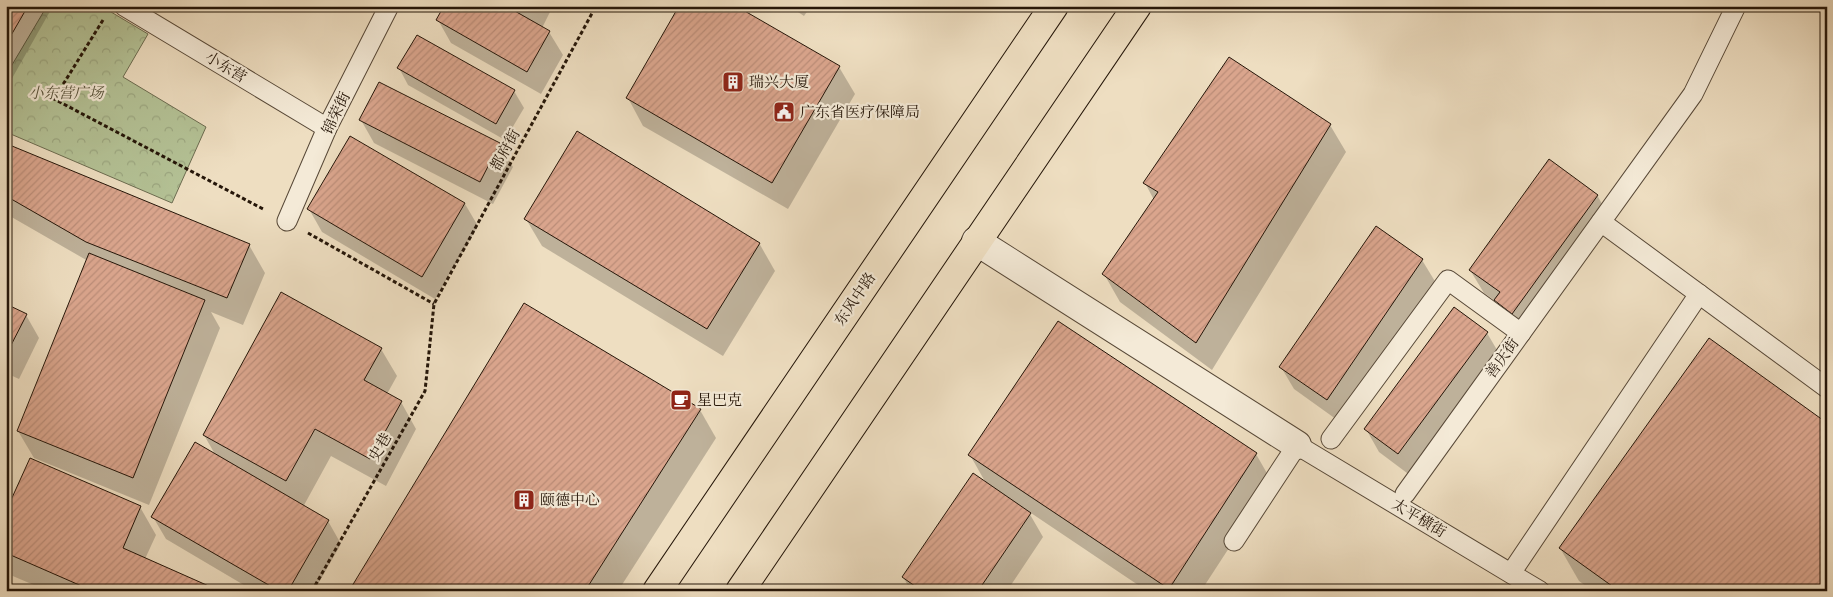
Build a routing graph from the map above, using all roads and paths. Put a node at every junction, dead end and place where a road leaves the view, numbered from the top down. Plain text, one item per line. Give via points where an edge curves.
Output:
1 (124, 6) edge
2 (389, 6) edge
3 (596, 6) edge
4 (1054, 6) edge
5 (1136, 6) edge
6 (1736, 6) edge
7 (106, 15) dead end
8 (327, 128) junction
9 (287, 221) junction
10 (1600, 222) junction
11 (976, 240) junction
12 (1699, 294) junction
13 (434, 304) junction
14 (1520, 333) junction
15 (1827, 388) edge
16 (1331, 439) dead end
17 (1297, 445) junction
18 (1405, 494) dead end
19 (1234, 541) dead end
20 (1511, 573) junction
21 (312, 591) edge
22 (657, 591) edge
23 (740, 591) edge
24 (1540, 591) edge

1 - 8 lane, 小东营
2 - 8 lane, 锦荣街
3 - 13 path, 都府街
4 - 22 highway, 东风中路
5 - 11 highway
6 - 10 lane, 善庆街 via 1692,94
7 - 9 path via 54,100
8 - 9 lane, 锦荣街
9 - 13 path
10 - 12 lane
10 - 14 lane, 善庆街
11 - 17 street
11 - 23 highway
12 - 15 lane
12 - 20 lane
13 - 21 path, 史巷 via 425,392
14 - 16 lane via 1448,280
14 - 18 lane, 善庆街
17 - 19 lane
17 - 20 lane, 太平横街
20 - 24 lane, 太平横街

